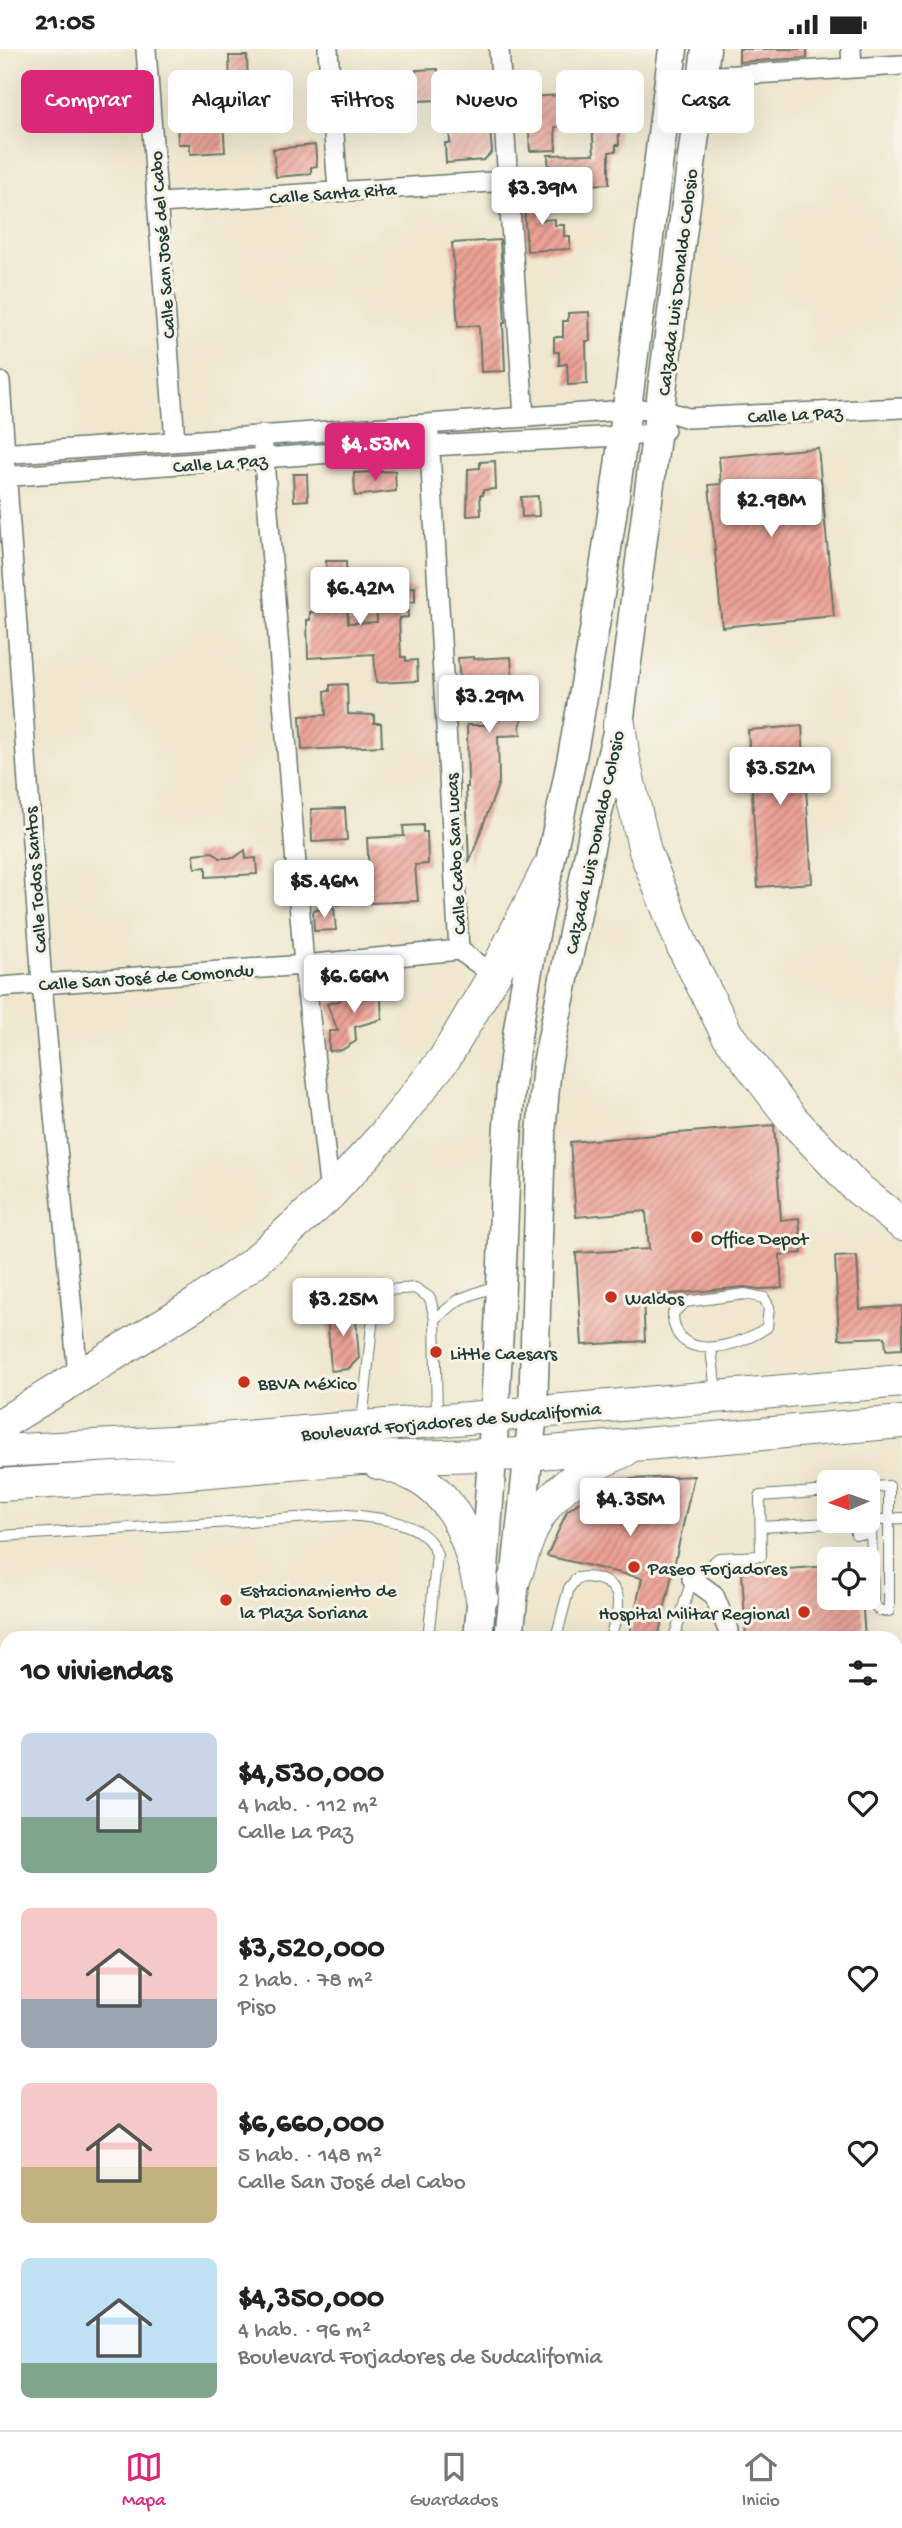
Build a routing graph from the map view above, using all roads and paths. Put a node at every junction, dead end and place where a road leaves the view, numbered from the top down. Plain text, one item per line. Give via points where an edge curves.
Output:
1 (146, 49) edge
2 (328, 49) edge
3 (499, 49) edge
4 (673, 49) edge
5 (706, 49) edge
6 (852, 59) edge
7 (902, 65) edge
8 (703, 70) edge
9 (754, 71) edge
10 (695, 133) edge
11 (507, 181) junction
12 (338, 191) junction
13 (159, 203) junction
14 (0, 382) edge
15 (902, 408) edge
16 (524, 417) junction
17 (658, 421) junction
18 (428, 423) junction
19 (624, 423) junction
20 (262, 435) junction
21 (175, 441) junction
22 (430, 446) junction
23 (2, 454) edge
24 (264, 458) junction
25 (3, 477) edge
26 (619, 724) junction
27 (547, 870) junction
28 (459, 950) junction
29 (304, 965) junction
30 (494, 975) junction
31 (42, 984) junction
32 (0, 988) edge
33 (330, 1194) junction
34 (902, 1224) edge
35 (501, 1284) junction
36 (435, 1319) junction
37 (711, 1348) junction
38 (78, 1376) junction
39 (898, 1381) edge
40 (717, 1397) junction
41 (533, 1413) junction
42 (495, 1416) junction
43 (437, 1421) junction
44 (899, 1422) edge
45 (362, 1427) junction
46 (210, 1440) junction
47 (2, 1442) edge
48 (641, 1444) junction
49 (492, 1454) junction
50 (527, 1454) junction
51 (360, 1458) junction
52 (164, 1475) junction
53 (52, 1482) junction
54 (0, 1485) edge
55 (880, 1486) edge
56 (817, 1492) edge
57 (902, 1518) edge
58 (889, 1519) junction
59 (880, 1520) edge
60 (817, 1523) edge
61 (761, 1527) junction
62 (856, 1533) edge
63 (872, 1534) joint
64 (0, 1536) edge
65 (692, 1579) junction
66 (514, 1580) junction
67 (482, 1598) junction
68 (429, 1631) edge
69 (479, 1631) edge
70 (510, 1631) edge
71 (558, 1631) edge
72 (612, 1631) edge
73 (676, 1631) edge
74 (728, 1631) edge

1 - 13 street, Calle San José del Cabo
2 - 12 street
3 - 11 street
4 - 19 main road, Calzada Luis Donaldo Colosio
5 - 8 main road, Calzada Luis Donaldo Colosio
6 - 7 street
6 - 9 street
10 - 17 main road, Calzada Luis Donaldo Colosio
11 - 12 street, Calle Santa Rita
11 - 16 street
12 - 13 street, Calle Santa Rita
13 - 21 street, Calle San José del Cabo
14 - 23 street, Calle Todos Santos
15 - 17 street, Calle La Paz
16 - 18 street, Calle La Paz
16 - 19 street, Calle La Paz
17 - 19 street, Calle La Paz
17 - 26 main road, Calzada Luis Donaldo Colosio
18 - 20 street, Calle La Paz
18 - 22 street, Calle Cabo San Lucas
19 - 22 street, Calle La Paz
19 - 27 main road, Calzada Luis Donaldo Colosio via 576,737
20 - 21 street, Calle La Paz
20 - 24 street
21 - 23 street, Calle La Paz
22 - 24 street, Calle La Paz
22 - 28 street, Calle Cabo San Lucas
23 - 25 street, Calle Todos Santos
24 - 25 street, Calle La Paz
24 - 29 street
25 - 31 street, Calle Todos Santos
26 - 34 main road via 645,851 682,945 727,1034 792,1119 856,1187
26 - 41 main road, Calzada Luis Donaldo Colosio via 547,1065
27 - 30 main road
27 - 35 main road, Calzada Luis Donaldo Colosio via 514,1056
28 - 29 street, Calle San José de Comondu
28 - 30 street
29 - 31 street, Calle San José de Comondu
29 - 33 street
30 - 33 main road via 445,1058
31 - 32 street, Calle San José de Comondu
31 - 38 street, Calle Todos Santos
33 - 38 main road via 252,1264
35 - 36 lane via 460,1299
35 - 42 main road, Calzada Luis Donaldo Colosio
36 - 43 lane
36 - 45 lane via 430,1298 415,1288 387,1290 376,1302
37 - 37 lane via 678,1337 673,1313 685,1303 745,1294 764,1298 769,1307 767,1327 753,1338
37 - 40 lane
38 - 47 main road
39 - 40 main road, Boulevard Forjadores de Sudcalifornia
39 - 44 main road
40 - 41 main road, Boulevard Forjadores de Sudcalifornia
41 - 42 main road, Boulevard Forjadores de Sudcalifornia
41 - 50 main road, Calzada Luis Donaldo Colosio
42 - 43 main road, Boulevard Forjadores de Sudcalifornia
42 - 49 main road, Calzada Luis Donaldo Colosio
43 - 45 main road, Boulevard Forjadores de Sudcalifornia
44 - 48 main road, Boulevard Forjadores de Sudcalifornia
45 - 46 main road, Boulevard Forjadores de Sudcalifornia
46 - 47 main road, Boulevard Forjadores de Sudcalifornia
46 - 52 main road via 157,1453 153,1463
47 - 53 main road via 54,1462 60,1469
48 - 50 main road, Boulevard Forjadores de Sudcalifornia
48 - 66 main road via 595,1463 554,1497 532,1529
49 - 50 main road, Boulevard Forjadores de Sudcalifornia
49 - 51 main road, Boulevard Forjadores de Sudcalifornia
49 - 67 main road, Calzada Luis Donaldo Colosio
50 - 66 main road, Calzada Luis Donaldo Colosio
51 - 52 main road, Boulevard Forjadores de Sudcalifornia
51 - 67 main road via 400,1468 433,1487 454,1511 471,1552
52 - 53 main road, Boulevard Forjadores de Sudcalifornia
53 - 54 main road, Boulevard Forjadores de Sudcalifornia
55 - 58 lane via 889,1486
56 - 61 lane via 760,1496
57 - 58 lane
58 - 59 lane
58 - 63 lane via 889,1611 880,1611 873,1603
60 - 61 lane
61 - 65 lane via 761,1556 719,1558
62 - 63 lane
64 - 68 lane via 347,1515 393,1520 428,1537 437,1555
65 - 73 lane
65 - 74 street via 714,1595
66 - 70 main road, Calzada Luis Donaldo Colosio
67 - 69 main road, Calzada Luis Donaldo Colosio
71 - 72 lane via 569,1588 577,1578 587,1576 612,1585 617,1594

